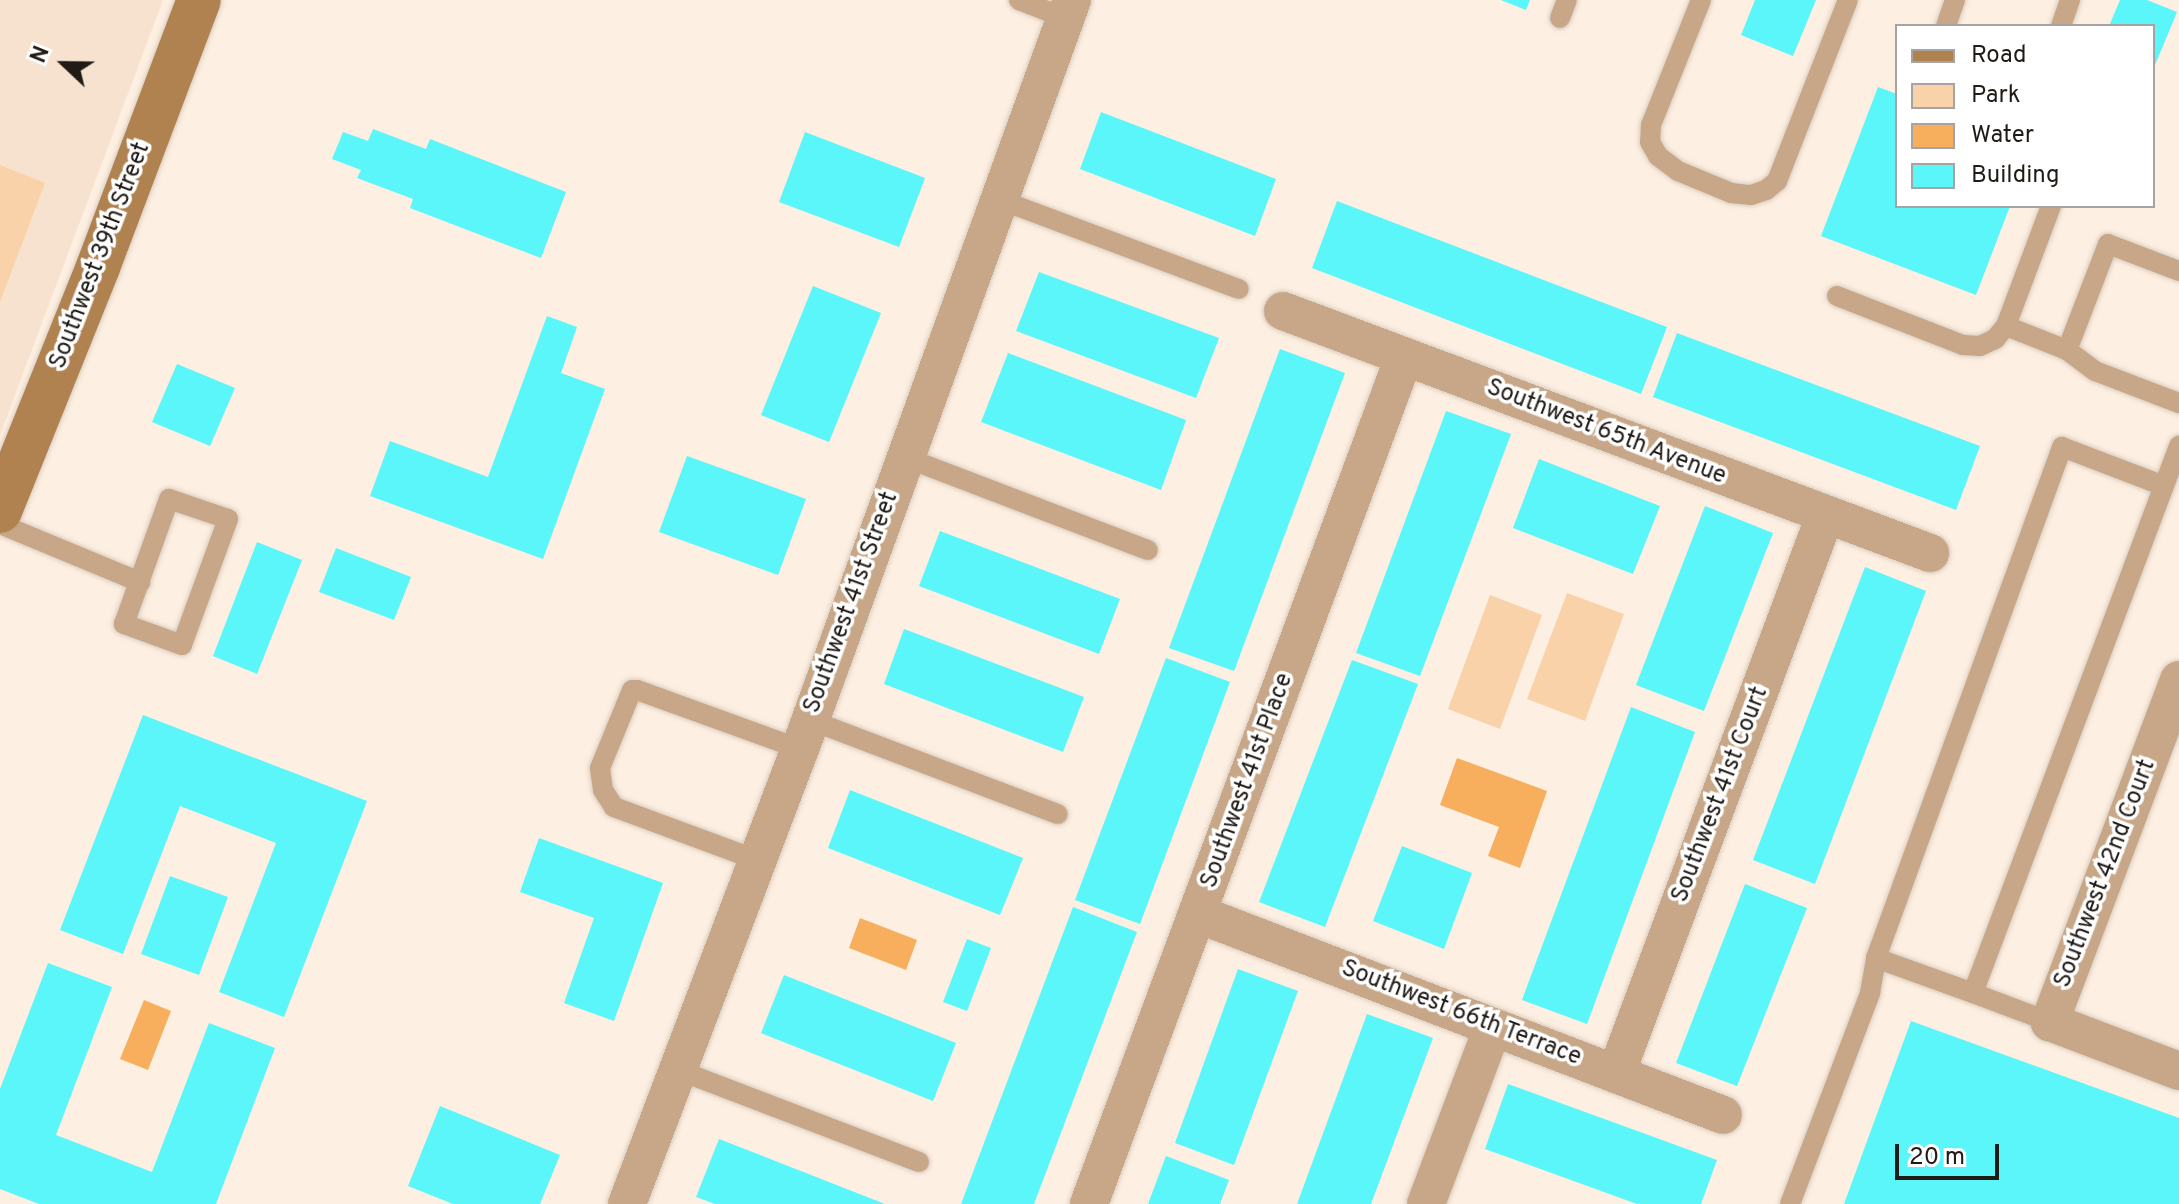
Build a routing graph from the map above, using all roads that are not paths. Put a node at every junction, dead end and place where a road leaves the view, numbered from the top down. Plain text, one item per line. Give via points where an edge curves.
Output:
1 (199, 0) edge
2 (1019, 0) edge
3 (1701, 0) edge
4 (1848, 0) edge
5 (1955, 0) edge
6 (2070, 0) edge
7 (1068, 9) edge
8 (1947, 24) edge
9 (2062, 24) edge
10 (998, 199) junction
11 (2050, 208) edge
12 (2179, 271) edge
13 (1239, 289) dead end
14 (1837, 296) dead end
15 (1283, 311) dead end
16 (2006, 326) junction
17 (2067, 350) junction
18 (1404, 357) junction
19 (2179, 403) edge
20 (904, 457) junction
21 (2177, 457) edge
22 (2164, 486) junction
23 (0, 511) edge
24 (1825, 516) junction
25 (0, 524) edge
26 (1148, 550) dead end
27 (1930, 553) dead end
28 (140, 582) junction
29 (2179, 680) edge
30 (805, 734) junction
31 (1058, 814) dead end
32 (757, 860) junction
33 (1198, 914) junction
34 (1876, 958) junction
35 (1973, 993) junction
36 (2050, 1022) junction
37 (1493, 1027) junction
38 (678, 1070) junction
39 (2179, 1071) edge
40 (1616, 1074) junction
41 (1723, 1115) dead end
42 (919, 1162) dead end
43 (627, 1204) edge
44 (1089, 1204) edge
45 (1426, 1204) edge
46 (1790, 1204) edge

1 - 23 street, Southwest 39th Street
2 - 7 lane
3 - 4 lane via 1651,125 1650,142 1678,171 1731,193 1751,195 1777,181
5 - 8 lane
6 - 9 lane
7 - 10 street, Southwest 41st Street
10 - 13 lane
10 - 20 street, Southwest 41st Street
11 - 16 lane
12 - 17 lane via 2108,244
14 - 16 lane via 1963,345 1980,346
15 - 18 street, Southwest 65th Avenue
16 - 17 lane
17 - 19 lane via 2095,371
18 - 24 street, Southwest 65th Avenue
18 - 33 street, Southwest 41st Place
20 - 26 lane
20 - 30 street, Southwest 41st Street
21 - 22 lane
22 - 34 lane via 2062,447
22 - 35 lane
24 - 27 street, Southwest 65th Avenue
24 - 40 street, Southwest 41st Court
25 - 28 lane
28 - 28 lane via 169,499 228,519 182,645 124,624
29 - 36 street, Southwest 42nd Court
30 - 31 lane
30 - 32 street, Southwest 41st Street
30 - 32 lane via 632,690 600,768 603,790 614,807
32 - 38 street, Southwest 41st Street
33 - 37 street, Southwest 66th Terrace
33 - 44 street, Southwest 41st Place
34 - 35 lane
34 - 46 lane via 1870,993
35 - 36 lane
36 - 39 street
37 - 40 street, Southwest 66th Terrace
37 - 45 street
38 - 42 lane
38 - 43 street, Southwest 41st Street
40 - 41 street, Southwest 66th Terrace

